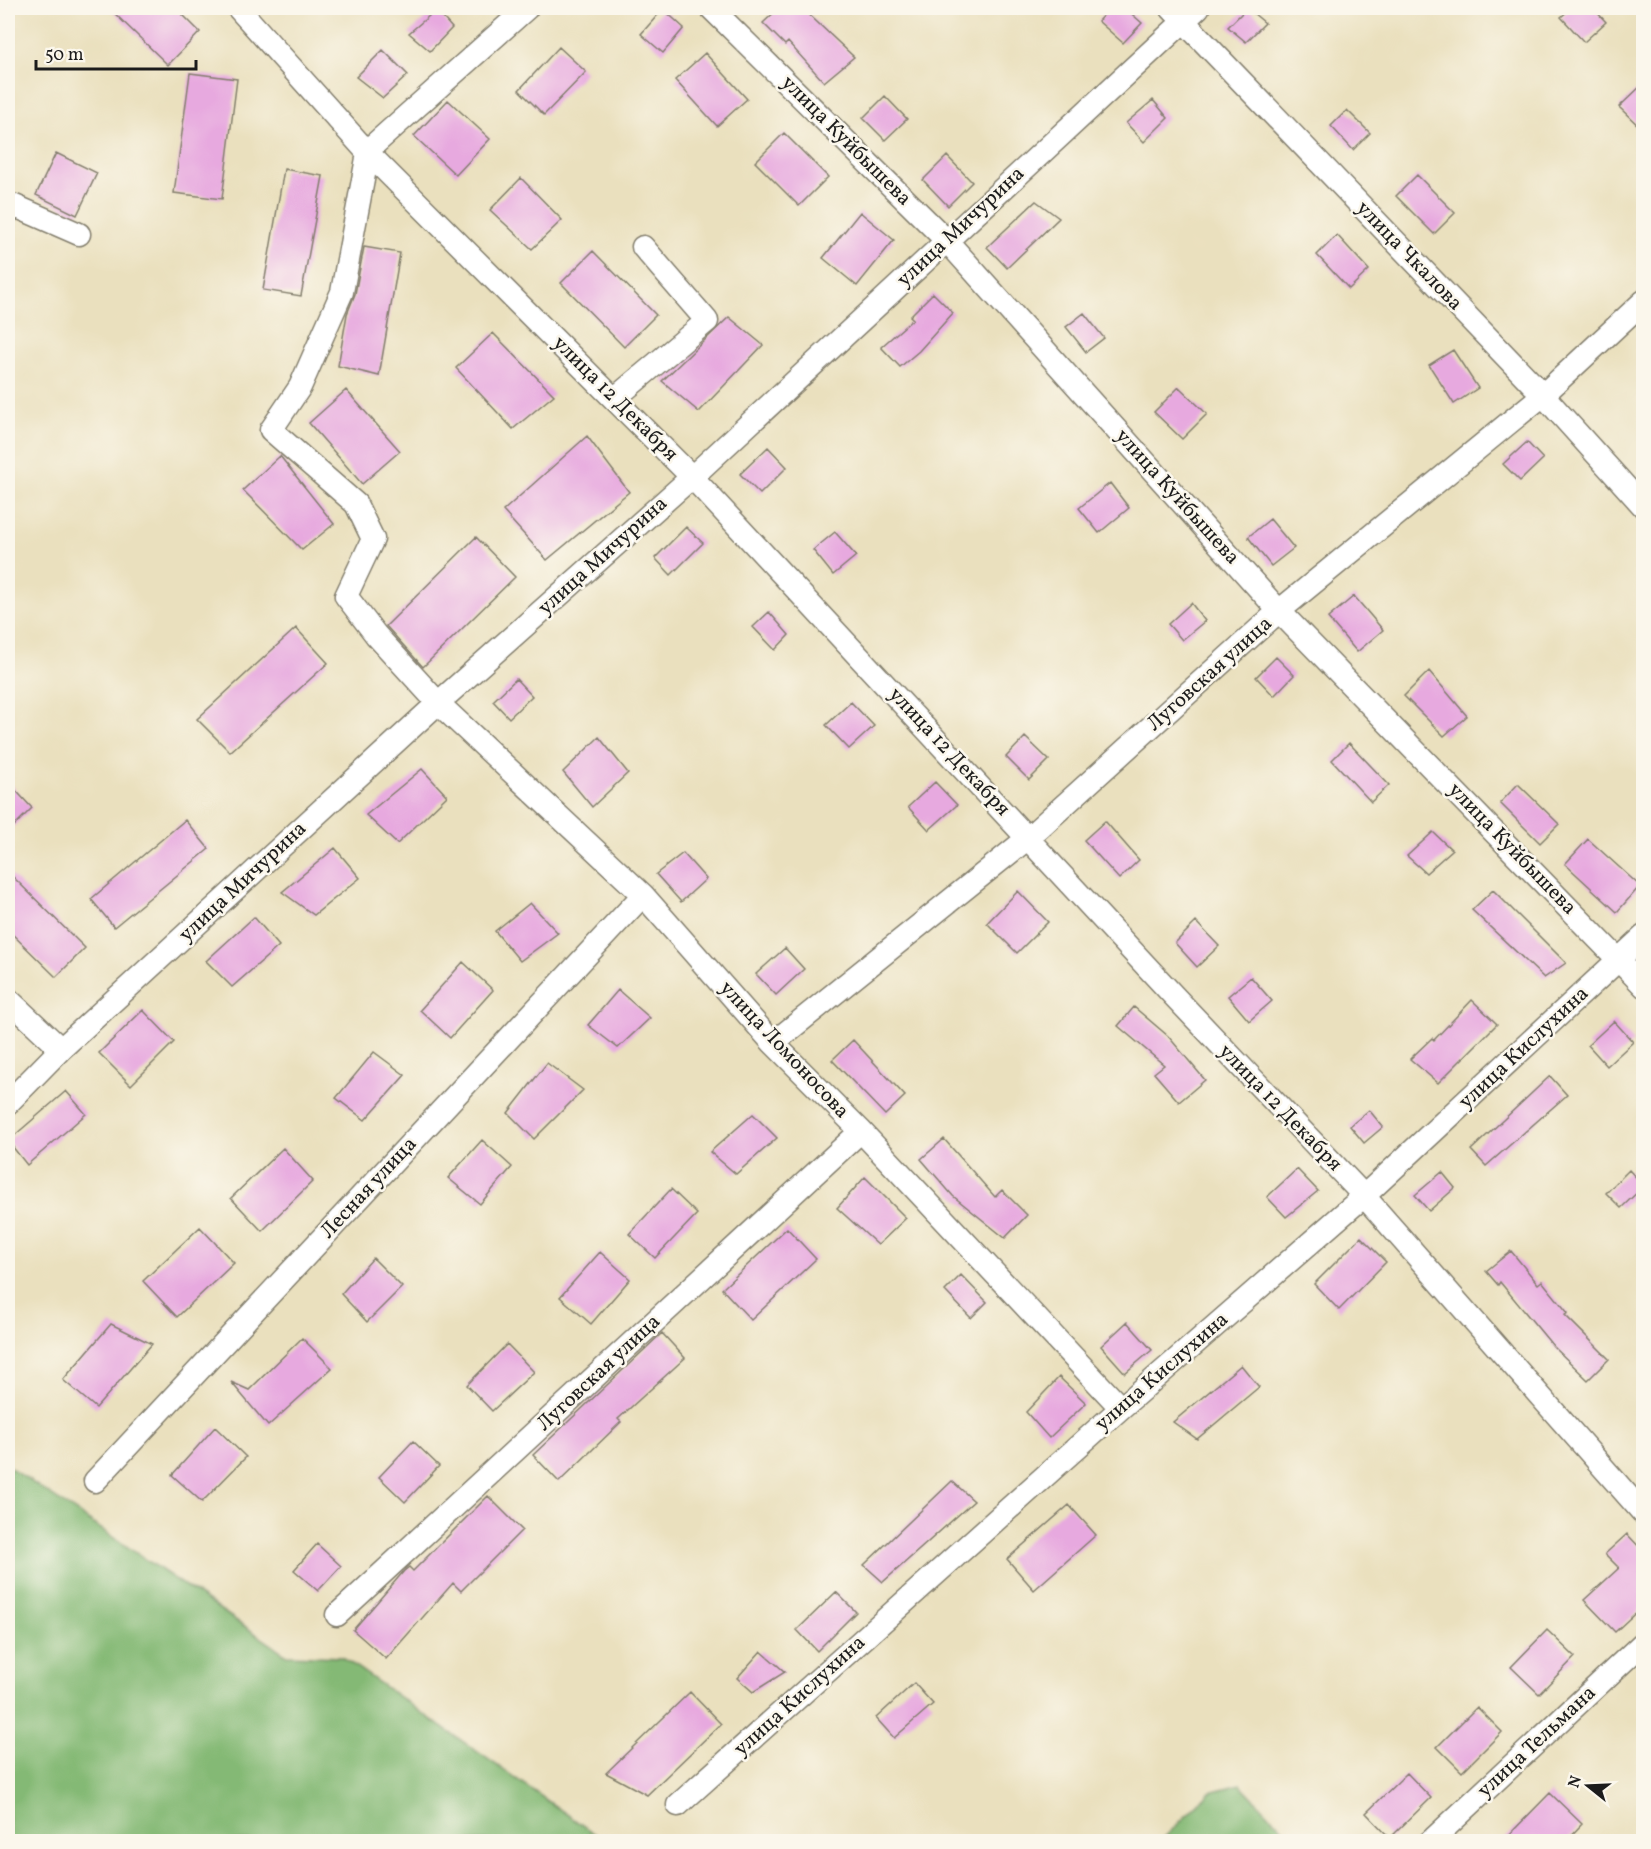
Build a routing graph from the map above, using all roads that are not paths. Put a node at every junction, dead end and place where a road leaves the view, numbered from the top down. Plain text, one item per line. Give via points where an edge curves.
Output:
1 (238, 8) edge
2 (527, 8) edge
3 (711, 8) edge
4 (1184, 12) edge
5 (368, 152) junction
6 (8, 212) edge
7 (80, 234) dead end
8 (946, 240) junction
9 (643, 247) dead end
10 (1644, 301) edge
11 (1543, 395) junction
12 (614, 399) junction
13 (692, 477) junction
14 (1644, 507) edge
15 (1279, 611) junction
16 (438, 703) junction
17 (1028, 838) junction
18 (643, 895) junction
19 (1644, 936) edge
20 (1620, 959) junction
21 (1644, 986) edge
22 (8, 999) edge
23 (773, 1043) junction
24 (61, 1049) junction
25 (8, 1103) edge
26 (861, 1131) junction
27 (1364, 1196) junction
28 (1121, 1407) junction
29 (95, 1481) dead end
30 (1644, 1514) edge
31 (337, 1615) dead end
32 (1644, 1642) edge
33 (678, 1805) dead end
34 (1430, 1842) edge

1 - 5 street, улица 12 Декабря
2 - 5 street
3 - 8 street, улица Куйбышева
4 - 8 street, улица Мичурина
4 - 11 street, улица Чкалова
5 - 12 street, улица 12 Декабря
5 - 16 street, улица Ломоносова via 342,292 300,387 271,430 356,504 373,539 346,596
6 - 7 street via 15,206
8 - 13 street, улица Мичурина
8 - 15 street, улица Куйбышева
9 - 12 street via 707,321
10 - 11 street, Луговская улица
11 - 14 street, улица Чкалова
11 - 15 street, Луговская улица
12 - 13 street, улица 12 Декабря
13 - 16 street, улица Мичурина
13 - 17 street, улица 12 Декабря
15 - 17 street, Луговская улица
15 - 20 street, улица Куйбышева
16 - 18 street, улица Ломоносова
16 - 24 street, улица Мичурина
17 - 23 street, Луговская улица
17 - 27 street, улица 12 Декабря
18 - 23 street, улица Ломоносова
18 - 29 street, Лесная улица
19 - 20 street, улица Кислухина
20 - 21 street, улица Куйбышева
20 - 27 street, улица Кислухина
22 - 24 street
23 - 26 street, улица Ломоносова
24 - 25 street, улица Мичурина
26 - 28 street, улица Ломоносова
26 - 31 street, Луговская улица
27 - 28 street, улица Кислухина
27 - 30 street, улица 12 Декабря
28 - 33 street, улица Кислухина
32 - 34 street, улица Тельмана

